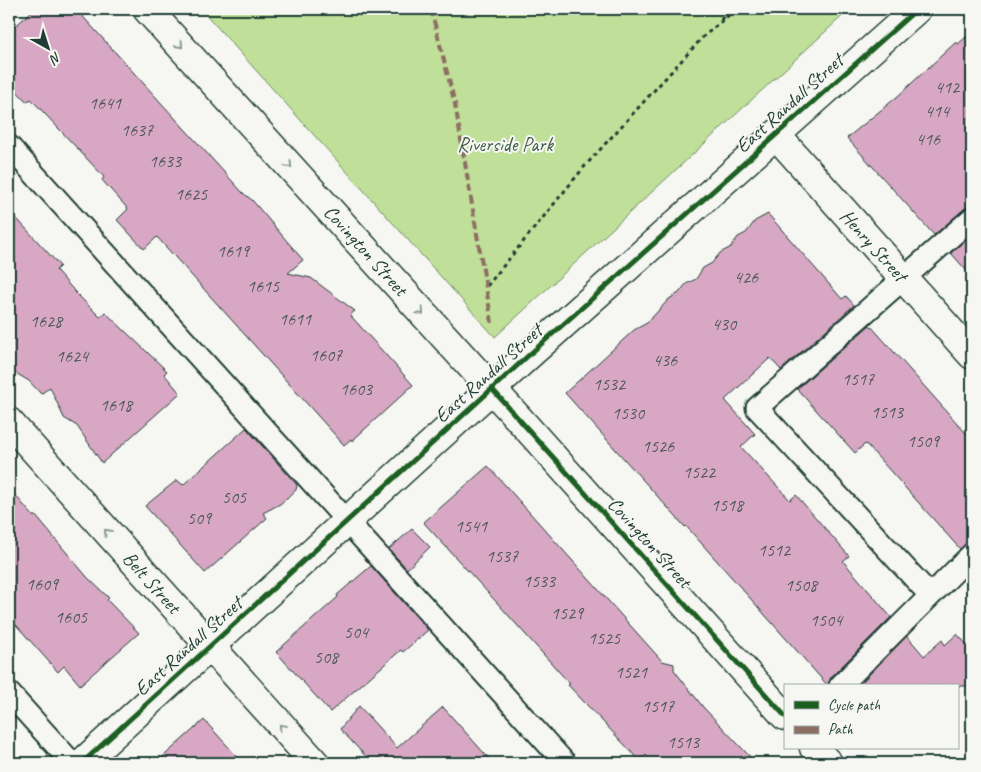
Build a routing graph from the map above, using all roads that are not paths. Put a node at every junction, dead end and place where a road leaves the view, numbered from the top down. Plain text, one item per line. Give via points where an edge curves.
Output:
1 (147, 9) edge
2 (917, 9) edge
3 (776, 136) junction
4 (9, 146) edge
5 (972, 218) edge
6 (905, 279) junction
7 (972, 355) edge
8 (492, 389) junction
9 (9, 422) edge
10 (347, 522) junction
11 (972, 554) edge
12 (930, 596) junction
13 (210, 646) junction
14 (842, 684) edge
15 (9, 693) edge
16 (784, 715) edge
17 (816, 750) edge
18 (72, 763) edge
19 (82, 763) edge
20 (315, 763) edge
21 (565, 763) edge
22 (828, 763) edge

1 -> 8 street, Covington Street
2 - 3 street, East Randall Street
3 - 6 street, Henry Street
3 - 8 street, East Randall Street
4 - 10 lane
5 - 6 lane
6 - 7 street, Henry Street
6 - 12 lane via 757,408
8 - 10 street, East Randall Street
8 - 16 street, Covington Street
13 -> 9 street, Belt Street
10 - 13 street, East Randall Street
10 - 21 lane
11 - 12 lane
12 - 14 lane
13 - 19 street, East Randall Street
20 -> 13 street, Belt Street
15 - 18 lane
17 - 22 street

